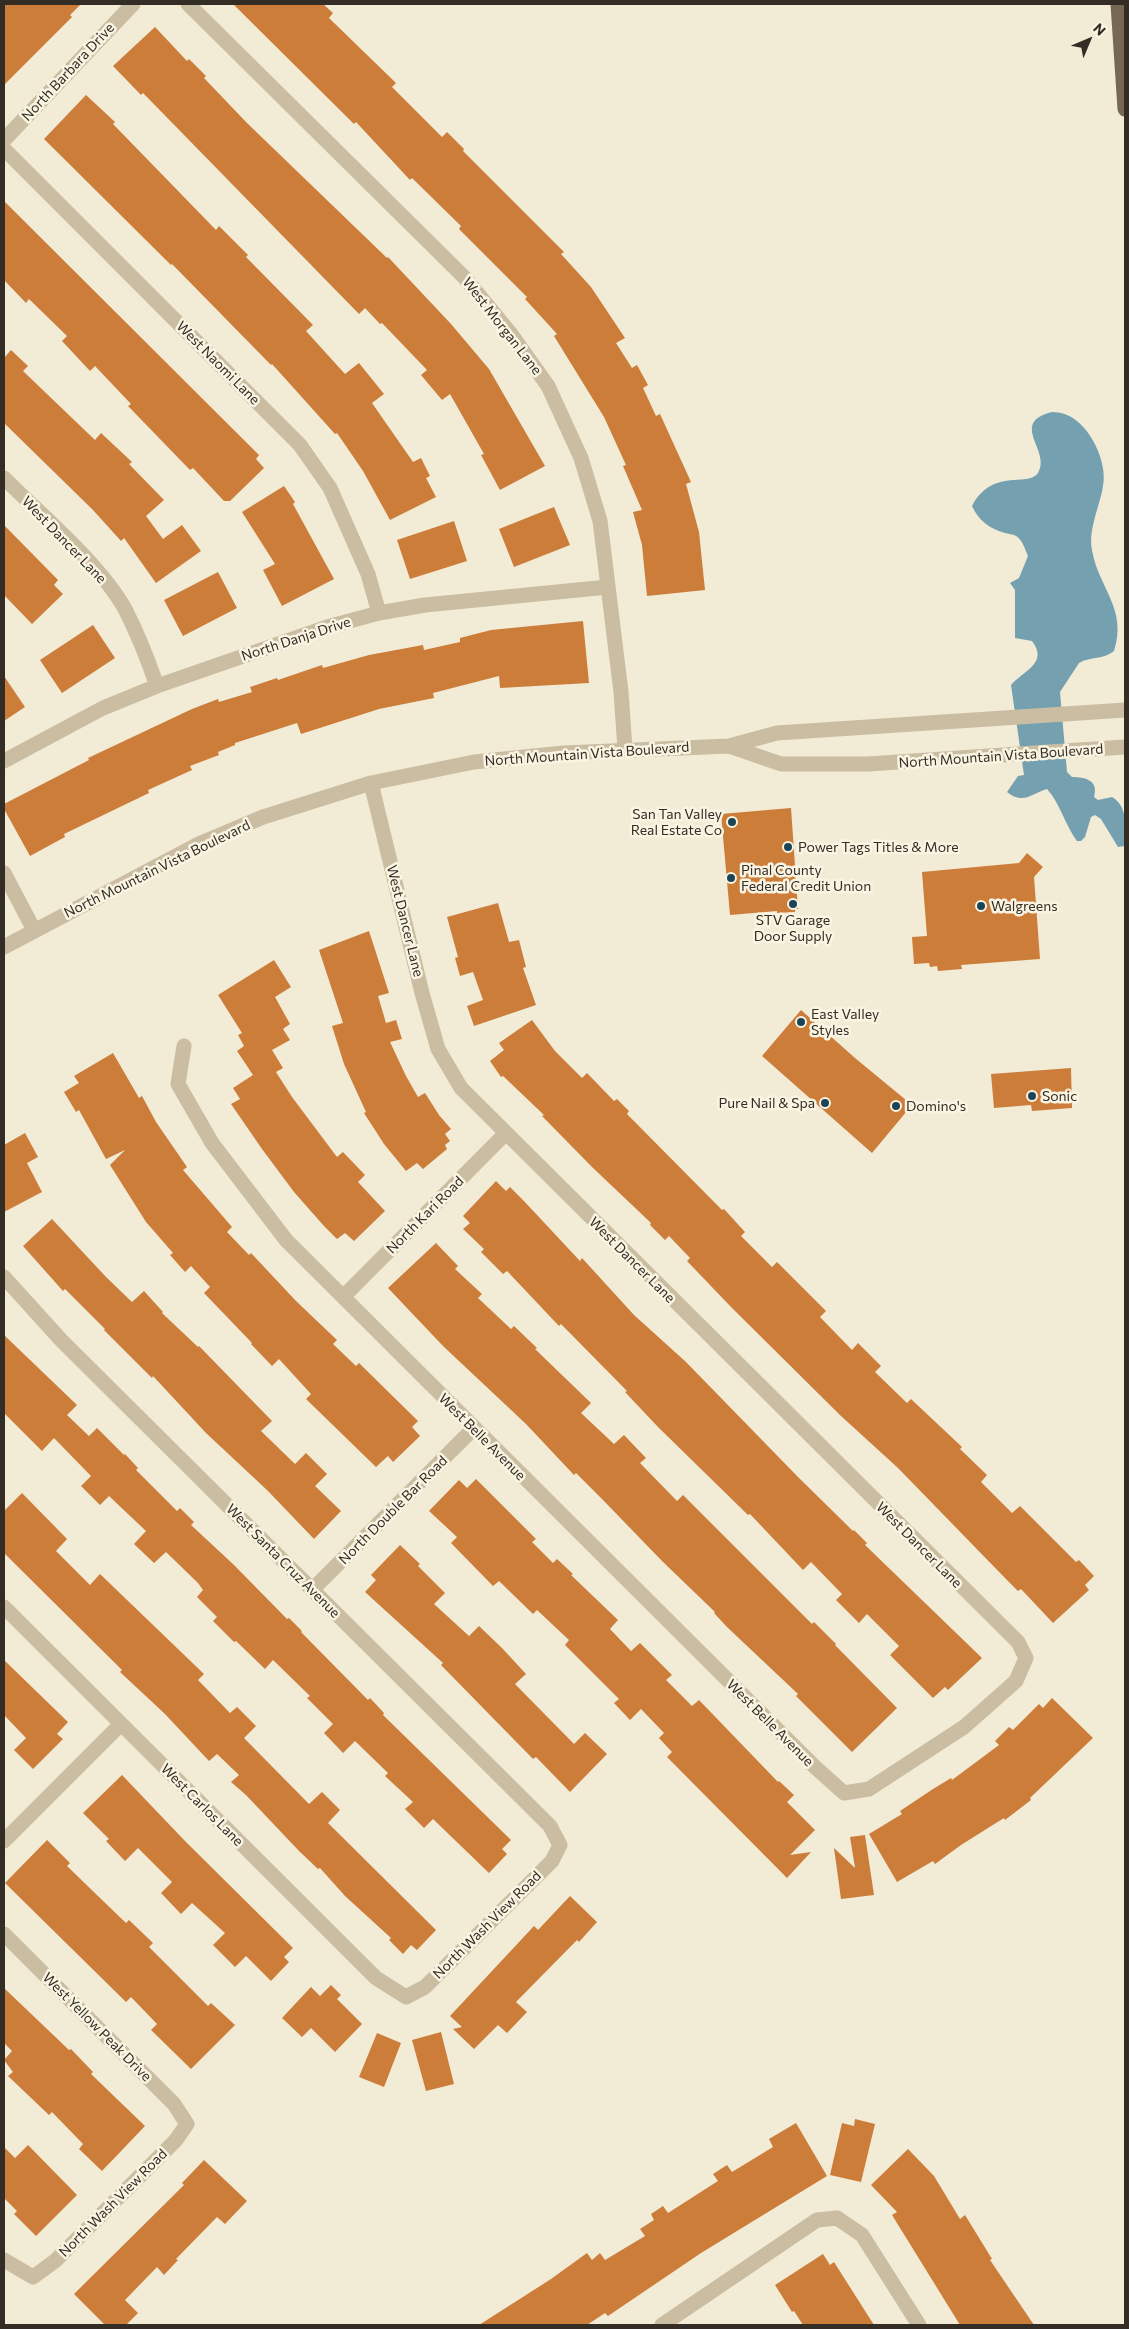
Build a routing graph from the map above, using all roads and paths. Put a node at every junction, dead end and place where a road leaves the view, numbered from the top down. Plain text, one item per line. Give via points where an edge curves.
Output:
1 (133, 4) edge
2 (188, 4) edge
3 (1118, 4) edge
4 (1125, 109) edge
5 (4, 140) edge
6 (4, 149) edge
7 (4, 478) edge
8 (608, 587) junction
9 (379, 613) junction
10 (157, 686) junction
11 (1121, 710) edge
12 (729, 746) junction
13 (1123, 747) edge
14 (625, 749) junction
15 (4, 761) edge
16 (371, 783) junction
17 (4, 873) edge
18 (34, 930) junction
19 (4, 947) edge
20 (184, 1046) dead end
21 (505, 1134) junction
22 (4, 1277) edge
23 (344, 1296) junction
24 (474, 1429) junction
25 (312, 1590) junction
26 (4, 1607) edge
27 (120, 1724) junction
28 (844, 1793) joint
29 (4, 1842) edge
30 (560, 1845) joint
31 (4, 1934) edge
32 (406, 1997) joint
33 (187, 2124) joint
34 (4, 2260) edge
35 (662, 2325) edge
36 (919, 2325) edge

1 - 5 street, North Barbara Drive
2 - 8 street, West Morgan Lane via 464,277 511,334 548,386 581,458 600,521
3 - 4 main road
6 - 9 street, West Naomi Lane via 300,445 330,488 368,574
7 - 10 street, West Dancer Lane via 98,572 124,608
8 - 9 street, North Danja Drive via 425,605
8 - 14 street, West Morgan Lane
9 - 10 street, North Danja Drive via 327,627
10 - 15 street, North Danja Drive via 103,708
11 - 12 street, North Mountain Vista Boulevard via 777,733
12 - 13 street, North Mountain Vista Boulevard via 781,764 868,764
12 - 14 street, North Mountain Vista Boulevard
14 - 16 street, North Mountain Vista Boulevard via 474,762
16 - 18 street, North Mountain Vista Boulevard via 263,817 208,840
16 - 21 street, West Dancer Lane via 438,1049 461,1088
17 - 18 street
18 - 19 street, North Mountain Vista Boulevard
20 - 23 street, West Belle Avenue via 178,1084 212,1143 286,1240
21 - 23 street, North Kari Road
21 - 28 street, West Dancer Lane via 1018,1642 1026,1658 1016,1681 964,1727 869,1789
22 - 25 street, West Santa Cruz Avenue via 61,1340
23 - 24 street, West Belle Avenue
24 - 25 street, North Double Bar Road
24 - 28 street, West Belle Avenue
25 - 30 street, West Santa Cruz Avenue via 550,1826
26 - 27 street, West Carlos Lane
27 - 29 street
27 - 32 street, West Carlos Lane via 376,1978
30 - 32 street, North Wash View Road via 552,1861 425,1987
31 - 33 street, West Yellow Peak Drive via 174,2104
33 - 34 street, North Wash View Road via 176,2140 55,2261 33,2277
35 - 36 street via 817,2220 837,2218 862,2235

